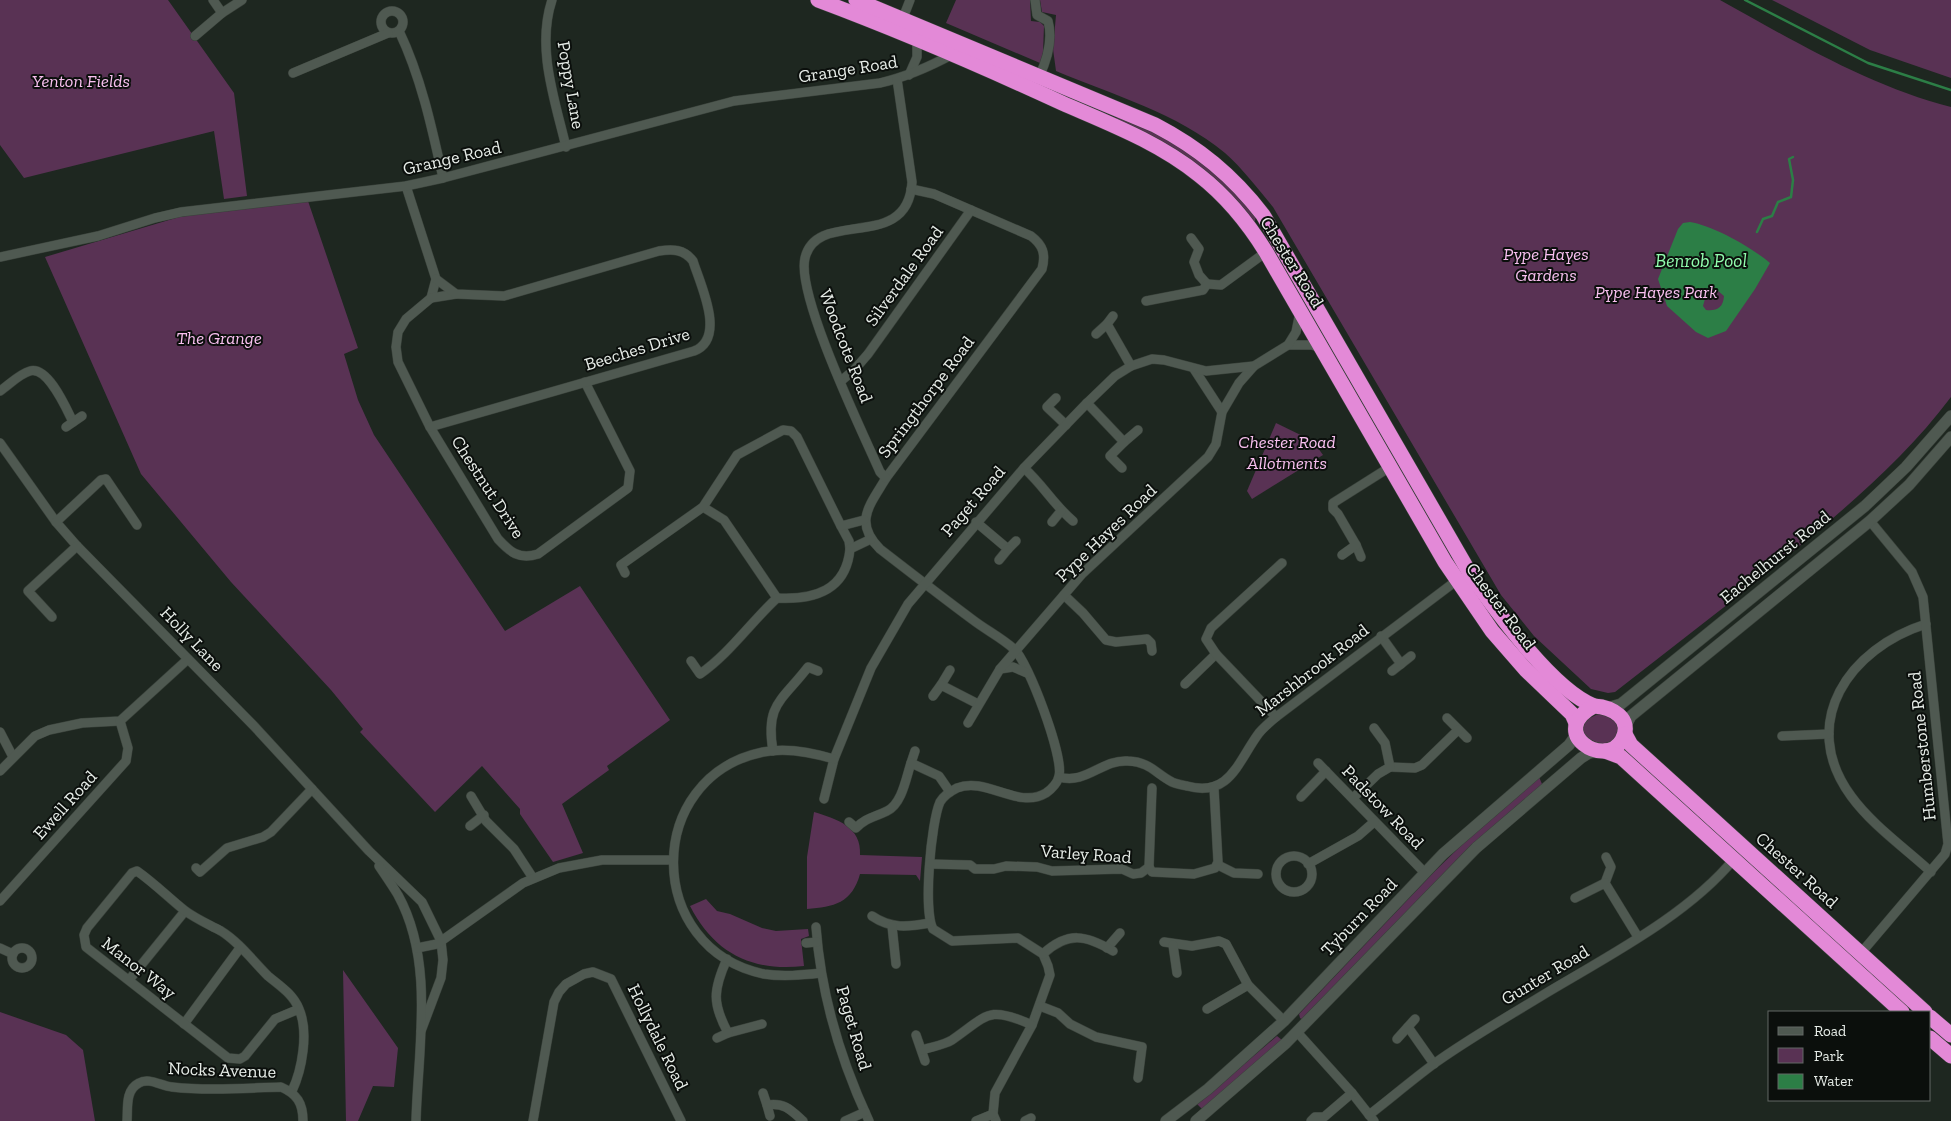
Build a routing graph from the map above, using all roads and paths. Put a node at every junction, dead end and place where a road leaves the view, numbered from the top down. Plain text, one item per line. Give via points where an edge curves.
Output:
1 (213, 0) edge
2 (242, 0) edge
3 (552, 0) edge
4 (818, 0) edge
5 (856, 0) edge
6 (910, 0) edge
7 (1035, 0) edge
8 (222, 13) junction
9 (900, 25) junction
10 (399, 31) junction
11 (388, 32) junction
12 (195, 36) dead end
13 (917, 38) junction
14 (953, 54) junction
15 (976, 57) junction
16 (293, 73) dead end
17 (909, 75) junction
18 (1039, 77) junction
19 (898, 79) junction
20 (1116, 110) junction
21 (1110, 124) junction
22 (566, 147) junction
23 (444, 178) junction
24 (406, 186) junction
25 (911, 189) junction
26 (971, 210) junction
27 (1190, 238) dead end
28 (1266, 252) junction
29 (0, 257) edge
30 (436, 280) junction
31 (1207, 284) junction
32 (456, 294) junction
33 (432, 298) junction
34 (1301, 300) junction
35 (1146, 301) dead end
36 (1113, 316) dead end
37 (1107, 324) junction
38 (1096, 334) dead end
39 (1288, 345) junction
40 (1321, 348) junction
41 (1347, 361) junction
42 (1131, 366) junction
43 (1254, 366) junction
44 (1194, 369) junction
45 (1333, 370) junction
46 (841, 380) junction
47 (585, 382) junction
48 (0, 391) edge
49 (1056, 398) dead end
50 (1087, 403) junction
51 (1222, 412) junction
52 (82, 416) dead end
53 (1951, 416) edge
54 (1066, 425) junction
55 (430, 427) junction
56 (1138, 430) dead end
57 (1934, 436) junction
58 (1124, 442) junction
59 (0, 443) edge
60 (1949, 445) edge
61 (1024, 468) junction
62 (1122, 468) dead end
63 (1390, 468) junction
64 (886, 478) junction
65 (703, 507) junction
66 (1061, 511) junction
67 (864, 520) junction
68 (1073, 521) dead end
69 (1870, 521) junction
70 (56, 522) junction
71 (976, 522) junction
72 (1052, 522) dead end
73 (1846, 522) junction
74 (137, 525) dead end
75 (841, 526) junction
76 (1855, 534) junction
77 (871, 539) junction
78 (1016, 541) dead end
79 (1356, 545) junction
80 (77, 546) junction
81 (850, 549) junction
82 (1008, 549) junction
83 (1342, 555) dead end
84 (1361, 557) dead end
85 (999, 560) dead end
86 (1282, 564) dead end
87 (625, 573) dead end
88 (1456, 581) junction
89 (924, 583) junction
90 (1064, 595) junction
91 (777, 598) junction
92 (52, 617) dead end
93 (1926, 624) junction
94 (1381, 636) junction
95 (1015, 650) junction
96 (1152, 651) dead end
97 (1216, 654) junction
98 (1411, 656) dead end
99 (802, 658) dead end
100 (188, 659) junction
101 (690, 661) dead end
102 (1401, 664) junction
103 (808, 667) junction
104 (1000, 669) junction
105 (950, 670) dead end
106 (818, 671) dead end
107 (1392, 671) dead end
108 (1027, 674) junction
109 (1185, 684) dead end
110 (941, 685) junction
111 (933, 696) dead end
112 (978, 704) junction
113 (1601, 707) junction
114 (1276, 716) junction
115 (1447, 718) dead end
116 (120, 721) junction
117 (968, 723) dead end
118 (1374, 728) dead end
119 (1576, 729) junction
120 (1458, 730) junction
121 (1625, 730) junction
122 (0, 732) edge
123 (1829, 734) junction
124 (1782, 736) dead end
125 (1467, 738) dead end
126 (915, 750) dead end
127 (773, 751) junction
128 (1602, 751) junction
129 (13, 757) junction
130 (834, 758) junction
131 (911, 763) junction
132 (1318, 763) dead end
133 (1390, 767) junction
134 (0, 771) edge
135 (1326, 771) junction
136 (1059, 777) junction
137 (1152, 788) dead end
138 (1214, 788) junction
139 (312, 789) junction
140 (950, 792) junction
141 (471, 796) dead end
142 (1301, 797) dead end
143 (1353, 798) junction
144 (824, 799) dead end
145 (484, 815) junction
146 (1374, 822) junction
147 (470, 826) dead end
148 (855, 828) dead end
149 (369, 851) junction
150 (1606, 857) dead end
151 (1734, 859) junction
152 (672, 860) junction
153 (930, 864) junction
154 (1218, 864) junction
155 (1308, 864) junction
156 (1149, 867) junction
157 (1931, 872) junction
158 (200, 873) dead end
159 (1425, 873) junction
160 (1258, 874) dead end
161 (533, 878) junction
162 (1605, 883) junction
163 (1575, 898) dead end
164 (0, 901) edge
165 (1809, 906) junction
166 (185, 910) junction
167 (872, 916) dead end
168 (1798, 917) junction
169 (892, 926) junction
170 (932, 926) junction
171 (816, 927) dead end
172 (1120, 933) dead end
173 (1638, 937) junction
174 (441, 941) junction
175 (817, 942) junction
176 (1164, 942) dead end
177 (806, 943) dead end
178 (1174, 945) junction
179 (0, 948) edge
180 (240, 948) junction
181 (417, 948) junction
182 (1861, 953) junction
183 (13, 954) dead end
184 (1043, 954) junction
185 (727, 959) junction
186 (896, 964) dead end
187 (1850, 965) junction
188 (821, 972) junction
189 (1177, 973) dead end
190 (129, 980) junction
191 (1248, 985) junction
192 (1040, 1006) junction
193 (299, 1009) junction
194 (1207, 1009) dead end
195 (1901, 1011) edge
196 (1924, 1011) edge
197 (1931, 1018) edge
198 (1415, 1019) dead end
199 (1284, 1021) junction
200 (184, 1024) junction
201 (762, 1024) dead end
202 (1032, 1025) junction
203 (1408, 1027) junction
204 (421, 1031) junction
205 (1297, 1032) junction
206 (728, 1033) junction
207 (916, 1035) dead end
208 (1951, 1035) edge
209 (717, 1038) dead end
210 (1397, 1039) dead end
211 (1931, 1039) edge
212 (922, 1050) junction
213 (1951, 1056) edge
214 (925, 1061) dead end
215 (1434, 1064) junction
216 (1138, 1078) dead end
217 (292, 1092) junction
218 (763, 1093) dead end
219 (1352, 1093) junction
220 (767, 1105) junction
221 (865, 1112) junction
222 (770, 1116) dead end
223 (995, 1117) edge
224 (1371, 1118) edge
225 (128, 1121) edge
226 (304, 1121) edge
227 (416, 1121) edge
228 (533, 1121) edge
229 (681, 1121) edge
230 (803, 1121) edge
231 (845, 1121) edge
232 (869, 1121) edge
233 (976, 1121) edge
234 (1166, 1121) edge
235 (1196, 1121) edge
236 (1311, 1121) edge

1 - 8 street
2 - 8 street
3 - 22 street, Poppy Lane via 545,53
4 - 9 highway, Chester Road
5 - 9 highway, Chester Road
6 - 9 street
7 - 18 street via 1037,15 1050,25 1049,49
8 - 12 street
9 - 13 highway, Chester Road
9 - 15 highway, Chester Road
10 - 11 street
10 - 11 street via 402,16 392,11 386,12 381,20 382,27
10 - 23 street via 414,66
11 - 16 street
13 - 14 highway, Chester Road
13 - 17 street, Grange Road via 917,57
14 - 15 highway, Chester Road
14 - 17 street, Grange Road
15 - 18 highway, Chester Road
15 - 21 highway, Chester Road
17 - 19 street, Grange Road
18 - 20 highway, Chester Road
19 - 22 street, Grange Road via 734,101
19 - 25 street, Woodcote Road
20 - 21 highway
20 - 34 highway, Chester Road via 1155,125 1184,141 1209,158 1249,197 1263,215
21 - 28 highway, Chester Road via 1147,140 1200,175 1228,202
22 - 23 street, Grange Road
23 - 24 street, Grange Road
24 - 29 street, Grange Road via 181,212 98,236
24 - 30 street
25 - 26 street, Springthorpe Road via 934,194
25 - 46 street, Woodcote Road via 896,218 872,227 828,233 816,239 805,257 810,303
26 - 46 street, Silverdale Road via 868,354
26 - 64 street, Springthorpe Road via 1038,241 1044,252 1042,269
27 - 31 street via 1199,249 1194,262
28 - 31 street via 1222,285
28 - 34 highway, Chester Road
30 - 32 street
30 - 33 street
31 - 35 street via 1204,290
32 - 33 street, Beeches Drive
32 - 47 street, Beeches Drive via 504,296 659,251 673,249 688,254 710,316 712,326 706,342 694,351
33 - 55 street, Chestnut Drive via 406,318 398,332 396,347 398,362
34 - 39 street via 1296,332
34 - 40 highway, Chester Road
34 - 41 highway, Chester Road
36 - 37 street
37 - 38 street
37 - 42 street
39 - 40 street
39 - 43 street, Pype Hayes Road
40 - 45 highway, Chester Road
41 - 45 highway
41 - 113 highway, Chester Road via 1472,577 1536,658 1575,694
42 - 44 street, Paget Road via 1152,359
42 - 50 street, Paget Road via 1115,376
43 - 44 street, Paget Road via 1218,371
43 - 51 street, Pype Hayes Road via 1239,382
44 - 51 street
45 - 63 highway, Chester Road
46 - 64 street, Woodcote Road via 880,472
47 - 55 street, Beeches Drive
47 - 55 street, Chestnut Drive via 630,470 628,488 538,554 510,553 498,539
48 - 52 street via 30,371 40,372 47,377 70,424
49 - 54 street via 1047,407
50 - 54 street, Paget Road
50 - 58 street
51 - 90 street, Pype Hayes Road via 1216,444 1208,457 1090,566
53 - 57 main road, Eachelhurst Road
54 - 61 street, Paget Road
56 - 58 street
57 - 60 main road
57 - 73 main road, Eachelhurst Road via 1886,487
58 - 62 street via 1110,456
59 - 70 street, Holly Lane
60 - 69 main road, Eachelhurst Road
61 - 66 street via 1047,489
61 - 71 street, Paget Road
63 - 79 street via 1332,503
63 - 88 highway, Chester Road
64 - 67 street, Springthorpe Road
65 - 75 street via 738,455 777,431 791,431 797,437
65 - 87 street via 622,565
65 - 91 street via 724,520
66 - 68 street
66 - 72 street
67 - 75 street
67 - 77 street
69 - 76 main road, Eachelhurst Road
69 - 93 street, Humberstone Road via 1919,584
70 - 74 street via 101,480 106,479
70 - 80 street, Holly Lane
71 - 82 street
71 - 89 street, Paget Road
73 - 76 main road
73 - 113 main road, Eachelhurst Road via 1621,704
75 - 81 street
76 - 121 main road, Eachelhurst Road via 1631,716
77 - 81 street
77 - 89 street
78 - 82 street
79 - 83 street
79 - 84 street
80 - 92 street via 25,587
80 - 100 street, Holly Lane
81 - 91 street via 844,574 825,591 804,598
82 - 85 street
86 - 97 street via 1208,632 1207,643
88 - 94 street, Marshbrook Road
88 - 119 highway, Chester Road via 1492,631 1526,670 1572,714
89 - 95 street
89 - 130 street, Paget Road via 894,626 871,668
90 - 95 street, Pype Hayes Road
90 - 96 street via 1083,613 1106,644 1146,640 1152,643
91 - 101 street via 720,660 700,674
93 - 123 street via 1879,646 1853,670 1832,708
93 - 157 street, Humberstone Road via 1948,844 1945,854
94 - 102 street
94 - 114 street, Marshbrook Road
95 - 104 street, Pype Hayes Road
95 - 108 street
97 - 109 street
97 - 114 street
98 - 102 street
99 - 103 street
100 - 116 street
100 - 139 street, Holly Lane
102 - 107 street
103 - 106 street
103 - 127 street via 781,697 774,710 770,723
104 - 108 street via 1014,667
104 - 112 street, Pype Hayes Road
105 - 110 street
108 - 136 street via 1048,722 1058,755
110 - 111 street
110 - 112 street
112 - 117 street, Pype Hayes Road
113 - 119 highway via 1579,717
113 - 121 highway via 1621,716
114 - 138 street, Marshbrook Road via 1260,731 1230,776
115 - 120 street
116 - 129 street via 58,726 35,736
116 - 164 street, Ewell Road via 128,748 126,761
118 - 133 street via 1385,744
119 - 128 highway via 1585,745
119 - 159 main road, Tyburn Road via 1569,745 1472,827
120 - 125 street
120 - 133 street via 1422,765 1415,768
121 - 128 highway via 1620,743
121 - 165 highway, Chester Road via 1630,745
122 - 129 street
123 - 124 street
123 - 157 street via 1836,770 1851,796 1861,809
126 - 131 street
127 - 130 street via 800,751
127 - 152 street via 753,755 728,766 702,786 683,815
128 - 151 highway, Chester Road via 1621,758
128 - 205 main road, Tyburn Road via 1581,758 1476,848
129 - 134 street
130 - 144 street, Paget Road
131 - 140 street via 939,776
131 - 148 street via 895,806
132 - 135 street, Padstow Road
133 - 143 street
135 - 142 street
135 - 143 street, Padstow Road
136 - 138 street via 1078,779 1107,764 1128,761 1148,765 1172,782 1198,789
136 - 140 street via 1054,787 1038,796 1016,796 975,785
137 - 156 street via 1155,824
138 - 154 street
139 - 149 street, Holly Lane
139 - 158 street via 263,838 227,848
140 - 153 street via 937,811
141 - 145 street
143 - 146 street, Padstow Road
145 - 147 street
145 - 161 street
146 - 155 street via 1358,836
146 - 159 street, Padstow Road
149 - 174 street, Holly Lane via 422,902
149 - 181 street, Holly Lane via 398,895
150 - 162 street via 1611,867
151 - 168 highway, Chester Road
151 - 173 street, Gunter Road via 1717,878
152 - 161 street via 602,860 559,868
152 - 185 street via 678,897 691,925
153 - 156 street, Varley Road via 975,869 1006,866 1052,871 1122,869 1133,874
153 - 170 street
154 - 156 street, Varley Road via 1194,874 1152,872
154 - 160 street via 1234,874
155 - 155 street via 1311,880 1301,891 1286,891 1279,885 1276,875 1282,860 1292,856
157 - 182 street, Humberstone Road
159 - 199 main road, Tyburn Road
161 - 174 street
162 - 163 street
162 - 173 street
165 - 168 highway
165 - 182 highway, Chester Road
166 - 180 street, Manor Way via 220,931
166 - 190 street
166 - 190 street, Manor Way via 137,871 87,928 84,935 86,947
167 - 169 street
168 - 187 highway, Chester Road
169 - 170 street
169 - 186 street
170 - 184 street via 952,941 1018,938
171 - 175 street, Paget Road
172 - 184 street via 1110,950 1097,941 1076,938 1060,940
173 - 215 street, Gunter Road
174 - 181 street
174 - 204 street, Holly Lane via 444,960 441,978
175 - 177 street
175 - 188 street, Paget Road
176 - 178 street
178 - 189 street
178 - 191 street via 1192,946 1211,941 1226,944
179 - 183 street
180 - 193 street, Manor Way via 288,993
180 - 200 street
181 - 204 street, Holly Lane
182 - 187 highway
182 - 196 highway, Chester Road
184 - 192 street via 1050,975
185 - 188 street via 741,967 779,976
185 - 206 street via 718,979 716,997 719,1016
187 - 195 highway, Chester Road
188 - 221 street, Paget Road via 838,1039
190 - 200 street, Manor Way
191 - 194 street
191 - 199 street
192 - 202 street
192 - 216 street via 1058,1013 1076,1028 1096,1037 1143,1042
193 - 200 street, Manor Way via 275,1019 240,1059 221,1055
193 - 217 street via 302,1059
197 - 208 highway
198 - 203 street
199 - 205 main road
199 - 234 main road, Tyburn Road via 1208,1089
201 - 206 street
202 - 212 street via 998,1013 982,1016 950,1041
202 - 223 street via 995,1093
203 - 210 street
203 - 215 street
204 - 227 street, Holly Lane
205 - 219 street
205 - 235 main road, Tyburn Road
206 - 209 street
207 - 212 street
211 - 213 highway
212 - 214 street
215 - 224 street, Gunter Road
217 - 225 street, Nocks Avenue via 280,1087 170,1087 140,1082 128,1096
217 - 226 street, Nocks Avenue via 301,1104
218 - 220 street
219 - 224 street
219 - 236 street via 1324,1118 1315,1117
220 - 222 street
220 - 230 street via 778,1103 786,1106
221 - 231 street
221 - 232 street, Paget Road
223 - 233 street
228 - 229 street, Hollydale Road via 554,1002 566,984 593,972 611,979

